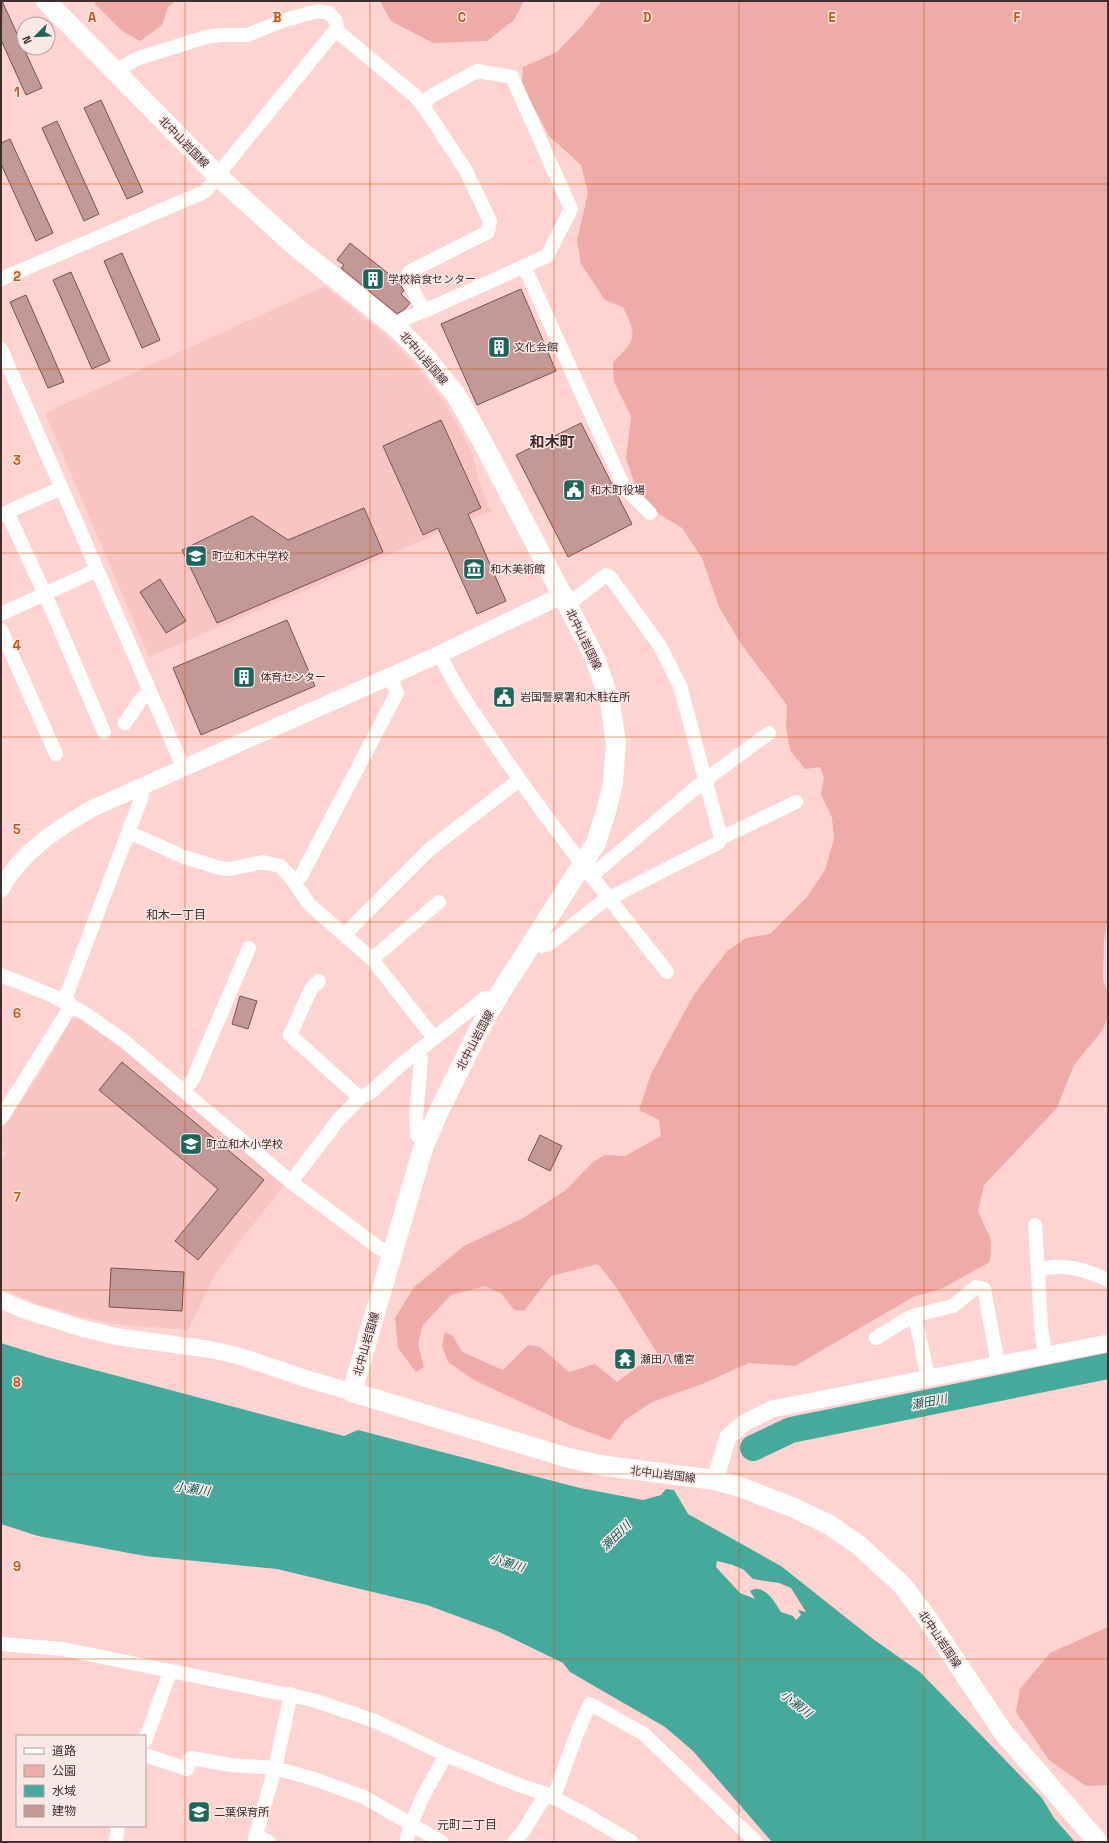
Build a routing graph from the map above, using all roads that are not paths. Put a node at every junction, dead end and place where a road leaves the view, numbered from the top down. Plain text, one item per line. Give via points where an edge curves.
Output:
1 (46, 1) edge
2 (338, 32) junction
3 (115, 72) junction
4 (422, 104) junction
5 (219, 178) junction
6 (524, 266) junction
7 (1, 278) edge
8 (424, 311) junction
9 (397, 328) junction
10 (1, 349) edge
11 (61, 488) junction
12 (650, 513) dead end
13 (4, 514) edge
14 (97, 570) junction
15 (45, 594) junction
16 (563, 596) junction
17 (1, 614) edge
18 (1, 630) edge
19 (440, 654) junction
20 (390, 676) junction
21 (151, 694) junction
22 (124, 723) dead end
23 (104, 732) dead end
24 (769, 733) dead end
25 (56, 754) dead end
26 (183, 767) junction
27 (519, 780) junction
28 (705, 780) junction
29 (142, 786) junction
30 (796, 802) dead end
31 (129, 832) junction
32 (722, 838) junction
33 (587, 870) junction
34 (294, 881) junction
35 (1, 889) edge
36 (609, 898) junction
37 (439, 902) dead end
38 (344, 934) junction
39 (533, 942) junction
40 (249, 948) dead end
41 (372, 959) junction
42 (667, 972) dead end
43 (1, 975) edge
44 (319, 980) dead end
45 (497, 998) junction
46 (70, 1006) junction
47 (434, 1038) junction
48 (418, 1051) junction
49 (184, 1091) junction
50 (360, 1098) junction
51 (1, 1118) edge
52 (424, 1145) junction
53 (291, 1182) junction
54 (1035, 1226) dead end
55 (391, 1254) junction
56 (1038, 1270) junction
57 (1108, 1280) edge
58 (1, 1300) edge
59 (912, 1316) junction
60 (876, 1338) dead end
61 (1108, 1343) edge
62 (1045, 1355) junction
63 (998, 1364) junction
64 (928, 1378) junction
65 (352, 1392) junction
66 (715, 1480) junction
67 (1, 1644) edge
68 (170, 1672) junction
69 (291, 1694) junction
70 (146, 1738) edge
71 (146, 1755) edge
72 (446, 1755) junction
73 (276, 1768) junction
74 (549, 1796) junction
75 (411, 1824) junction
76 (118, 1827) edge
77 (610, 1836) edge
78 (255, 1838) edge
79 (116, 1842) edge
80 (269, 1842) edge
81 (406, 1842) edge
82 (442, 1842) edge
83 (514, 1842) edge
84 (632, 1842) edge
85 (756, 1842) edge
86 (1098, 1842) edge

1 - 3 main road, 北中山岩国線
2 - 3 street via 336,21 329,13 318,11 284,20 247,36 206,37 136,59
2 - 4 street
2 - 5 street via 334,32 224,167
3 - 5 main road, 北中山岩国線
4 - 6 street via 433,95 477,71 512,77 572,209 547,256
4 - 8 street via 465,169 490,221 488,232 409,272 407,279
5 - 7 street via 204,192
5 - 9 main road, 北中山岩国線 via 296,246
6 - 8 street
6 - 12 street via 624,487
8 - 9 street via 404,319
9 - 16 main road, 北中山岩国線 via 423,354 456,395
10 - 11 street
11 - 13 street
11 - 14 street
13 - 15 street
14 - 15 street
14 - 21 street
15 - 17 street
15 - 23 street
16 - 19 street
16 - 28 street via 575,599 606,575 610,578 660,646 680,686
16 - 33 main road, 北中山岩国線 via 595,658 610,702 616,743 613,783
18 - 25 street
19 - 20 street
19 - 27 street via 460,692
20 - 26 street
20 - 34 street via 397,693 304,870
21 - 22 street via 142,698
21 - 26 street
24 - 28 street
26 - 29 street
27 - 33 street
27 - 38 street via 430,849
28 - 32 street
28 - 33 street via 597,871
29 - 31 street via 141,799
29 - 35 street via 91,809 43,840 24,859
30 - 32 street
31 - 34 street via 184,857 220,868 230,869 263,862 280,866
31 - 46 street via 66,996
32 - 36 street via 718,843
33 - 36 street
33 - 39 main road, 北中山岩国線
34 - 38 street via 309,904
36 - 39 street via 549,944 542,946
36 - 42 street
37 - 41 street
38 - 41 street
39 - 45 main road, 北中山岩国線
40 - 49 street via 193,1079
41 - 47 street
43 - 46 street via 51,995
44 - 50 street via 290,1035
45 - 47 street via 484,998
45 - 52 main road, 北中山岩国線 via 474,1039
46 - 49 street via 124,1041
46 - 51 street
47 - 48 street
48 - 50 street via 371,1092
48 - 52 street via 421,1059 417,1134
49 - 53 street
50 - 53 street via 339,1119
52 - 55 main road, 北中山岩国線
53 - 55 street via 379,1248
54 - 56 street
55 - 65 main road, 北中山岩国線
56 - 57 street via 1049,1266 1086,1270
56 - 62 street
58 - 65 street via 85,1329 119,1337 236,1355
59 - 60 street
59 - 63 street via 953,1306 976,1287 984,1289
59 - 64 street via 917,1325
61 - 62 street
62 - 63 street
63 - 64 street
64 - 66 street via 772,1408 744,1423 728,1437
65 - 66 main road, 北中山岩国線 via 565,1457 606,1466
66 - 86 main road, 北中山岩国線 via 792,1506 828,1524 860,1546 885,1568 903,1586 927,1618 1003,1732
67 - 68 street via 63,1649
68 - 69 street
68 - 70 street
69 - 72 street via 375,1721
69 - 73 street
71 - 73 street via 187,1769 191,1758 231,1765
72 - 74 street
72 - 75 street
73 - 75 street via 364,1797
73 - 78 street
74 - 77 street
74 - 83 street
74 - 85 street via 568,1763 583,1717 590,1704 644,1734
75 - 81 street
75 - 82 street
76 - 79 street
77 - 84 street
78 - 80 street

